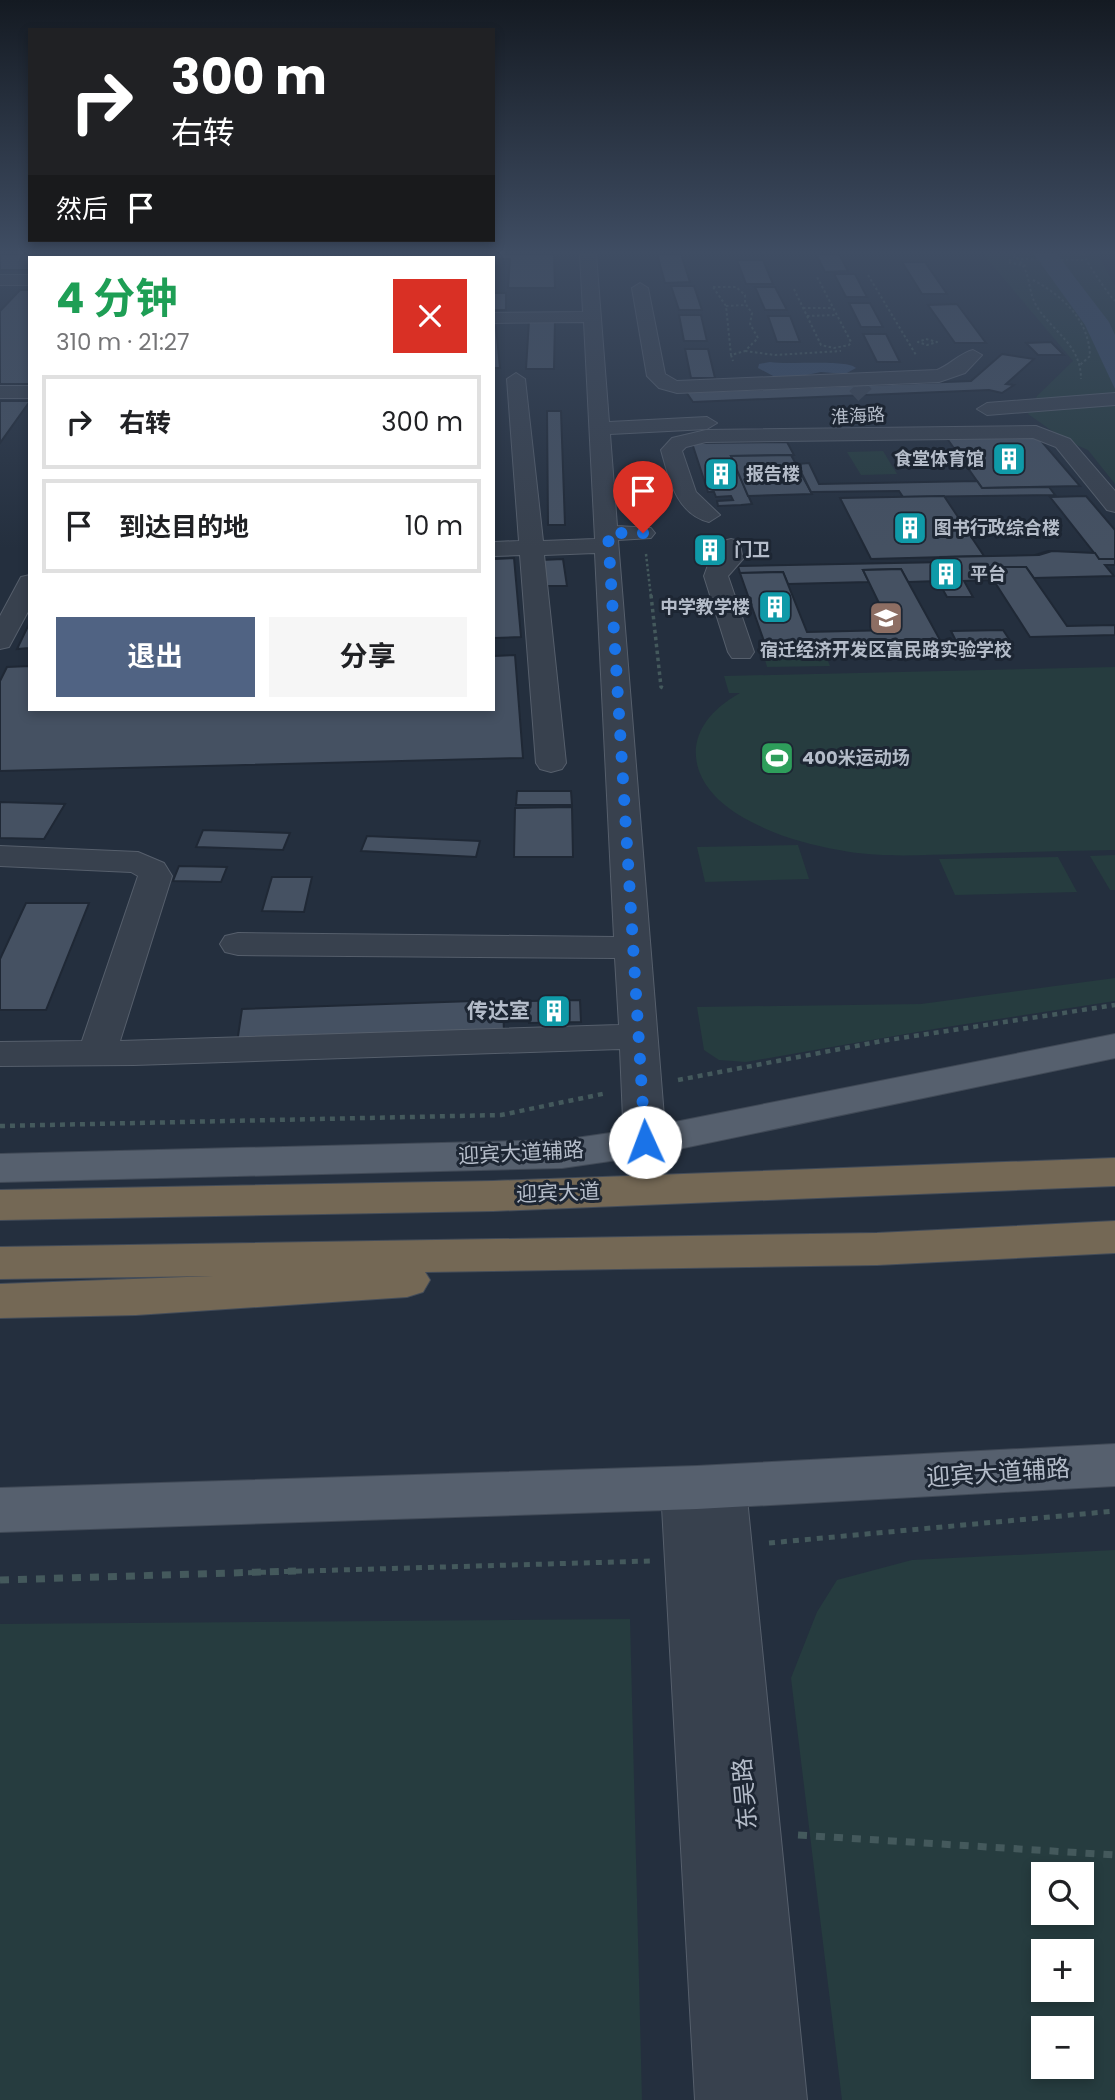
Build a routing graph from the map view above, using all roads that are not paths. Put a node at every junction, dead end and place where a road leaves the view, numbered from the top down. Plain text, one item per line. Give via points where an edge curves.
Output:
1 (596, 352) edge
2 (653, 352) edge
3 (973, 355) dead end
4 (509, 372) dead end
5 (0, 392) edge
6 (28, 392) edge
7 (1104, 401) edge
8 (495, 407) edge
9 (518, 407) junction
10 (973, 410) dead end
11 (909, 414) dead end
12 (853, 425) junction
13 (601, 428) junction
14 (1115, 505) edge
15 (709, 515) dead end
16 (643, 533) dead end
17 (608, 540) junction
18 (731, 546) dead end
19 (531, 548) junction
20 (495, 549) edge
21 (28, 586) edge
22 (2, 635) edge
23 (741, 652) dead end
24 (551, 763) dead end
25 (0, 856) edge
26 (238, 944) dead end
27 (634, 948) junction
28 (640, 1036) junction
29 (1115, 1046) edge
30 (0, 1054) edge
31 (97, 1054) junction
32 (645, 1142) junction
33 (0, 1168) edge
34 (1115, 1170) edge
35 (0, 1205) edge
36 (1115, 1237) edge
37 (877, 1249) junction
38 (0, 1263) edge
39 (0, 1301) edge
40 (1115, 1465) edge
41 (703, 1489) junction
42 (0, 1510) edge
43 (707, 1553) junction
44 (730, 2100) edge
45 (772, 2100) edge

1 - 13 street
2 - 3 street via 659,381 677,387 930,377 950,373
4 - 9 street
5 - 6 street
7 - 10 street
8 - 9 street
9 - 19 street via 514,471
11 - 12 street, 淮海路
12 - 13 street, 淮海路
12 - 14 street via 1051,436 1063,443
12 - 15 street via 678,442 671,450 686,495
13 - 17 street
16 - 17 street
17 - 19 street
17 - 27 street
18 - 23 street via 731,559 716,576
19 - 20 street
19 - 24 street
21 - 22 street
25 - 31 street via 138,862 156,876
26 - 27 street
27 - 28 street
28 - 31 street
28 - 32 street
29 - 32 main road, 迎宾大道辅路
30 - 31 street
32 - 33 main road, 迎宾大道辅路 via 562,1154
34 - 35 highway, 迎宾大道 via 493,1196
36 - 37 highway
37 - 38 highway
37 - 39 highway via 136,1298
40 - 41 main road, 迎宾大道辅路
41 - 42 main road, 迎宾大道辅路
41 - 43 street, 东吴路
43 - 44 street, 东吴路
43 - 45 street, 东吴路 via 748,1831

